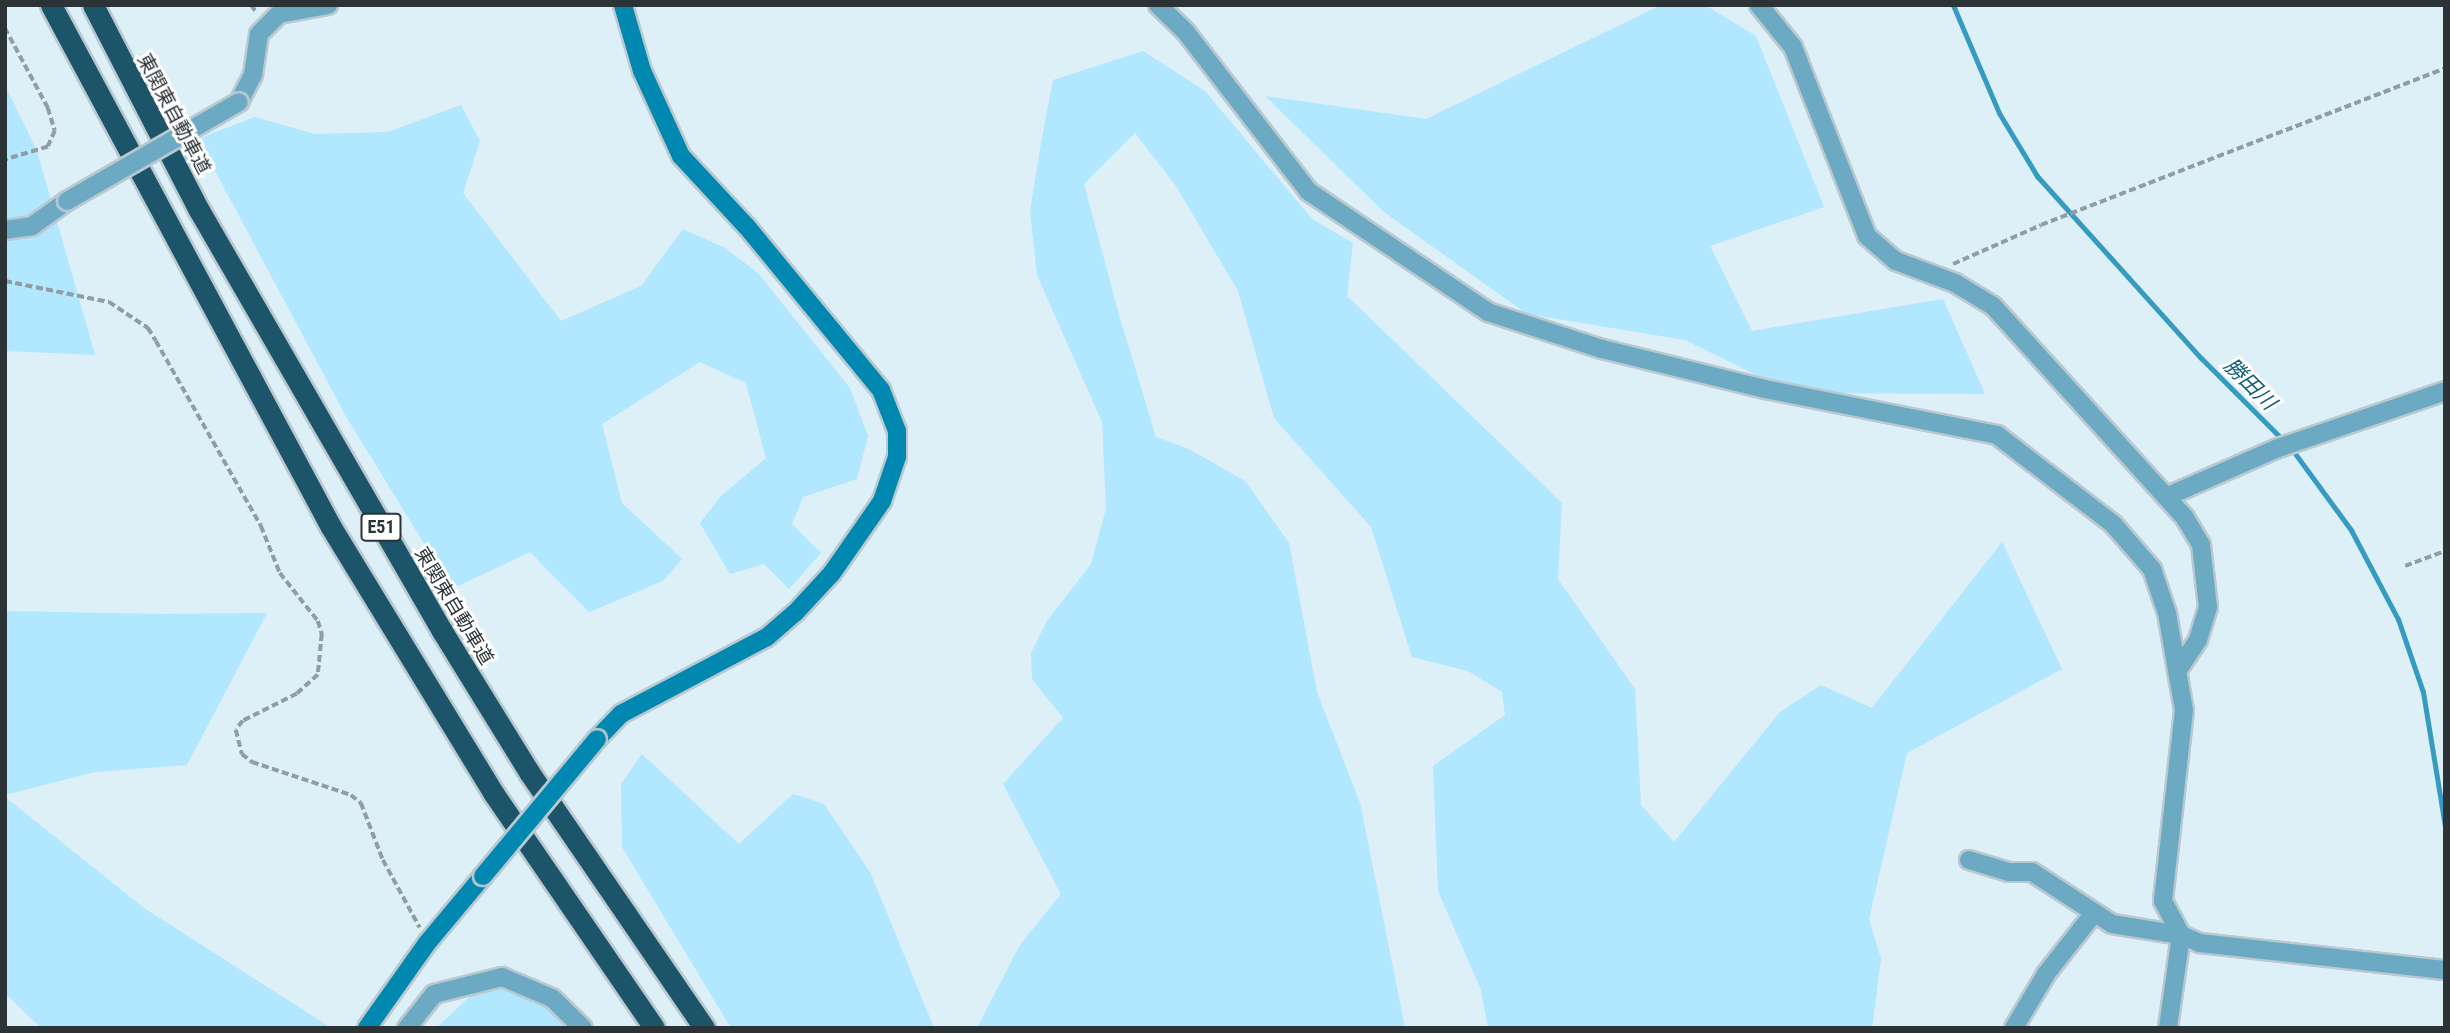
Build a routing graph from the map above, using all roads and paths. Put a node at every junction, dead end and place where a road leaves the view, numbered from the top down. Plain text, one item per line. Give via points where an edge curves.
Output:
1 (51, 5) edge
2 (93, 5) edge
3 (328, 5) edge
4 (623, 5) edge
5 (1158, 5) edge
6 (1759, 5) edge
7 (5, 28) edge
8 (2445, 68) edge
9 (5, 160) edge
10 (5, 230) edge
11 (1932, 274) junction
12 (5, 281) edge
13 (2445, 391) edge
14 (2165, 496) junction
15 (2445, 551) edge
16 (2404, 566) dead end
17 (2178, 671) junction
18 (1969, 860) dead end
19 (2094, 913) junction
20 (2180, 934) junction
21 (428, 942) junction
22 (2445, 970) edge
23 (367, 1028) edge
24 (407, 1028) edge
25 (583, 1028) edge
26 (654, 1028) edge
27 (704, 1028) edge
28 (2014, 1028) edge
29 (2168, 1028) edge

1 - 26 highway, E51 via 331,527 494,794
2 - 27 highway, 東関東自動車道 / E51 via 199,210 442,631 529,772
3 - 10 street, bridge via 279,14 259,34 253,75 239,102 32,226
4 - 21 street, bridge via 642,71 681,156 747,227 881,390 897,432 897,457 882,501 832,573 795,613 767,637 621,714
5 - 17 street via 1185,31 1308,191 1488,312 1602,349 1765,390 1997,435 2113,524 2152,569 2167,613
6 - 11 street via 1793,47 1867,236 1896,261
7 - 9 path via 48,108 55,131 48,146
8 - 11 path via 2041,225
11 - 14 street via 1993,306
12 - 21 path via 109,302 148,328 261,526 280,573 318,621 322,634 318,675 297,694 243,721 236,730 242,754 253,762 351,795 361,803 388,871
13 - 14 street via 2278,448
14 - 17 street via 2201,545 2208,577 2208,607 2198,640
15 - 16 path
17 - 20 street via 2185,710 2163,901
18 - 19 street via 2009,872 2032,872
19 - 20 street via 2112,924
19 - 28 street via 2046,974
20 - 22 street via 2200,943
20 - 29 street
21 - 23 street
24 - 25 street via 434,995 502,977 552,998

